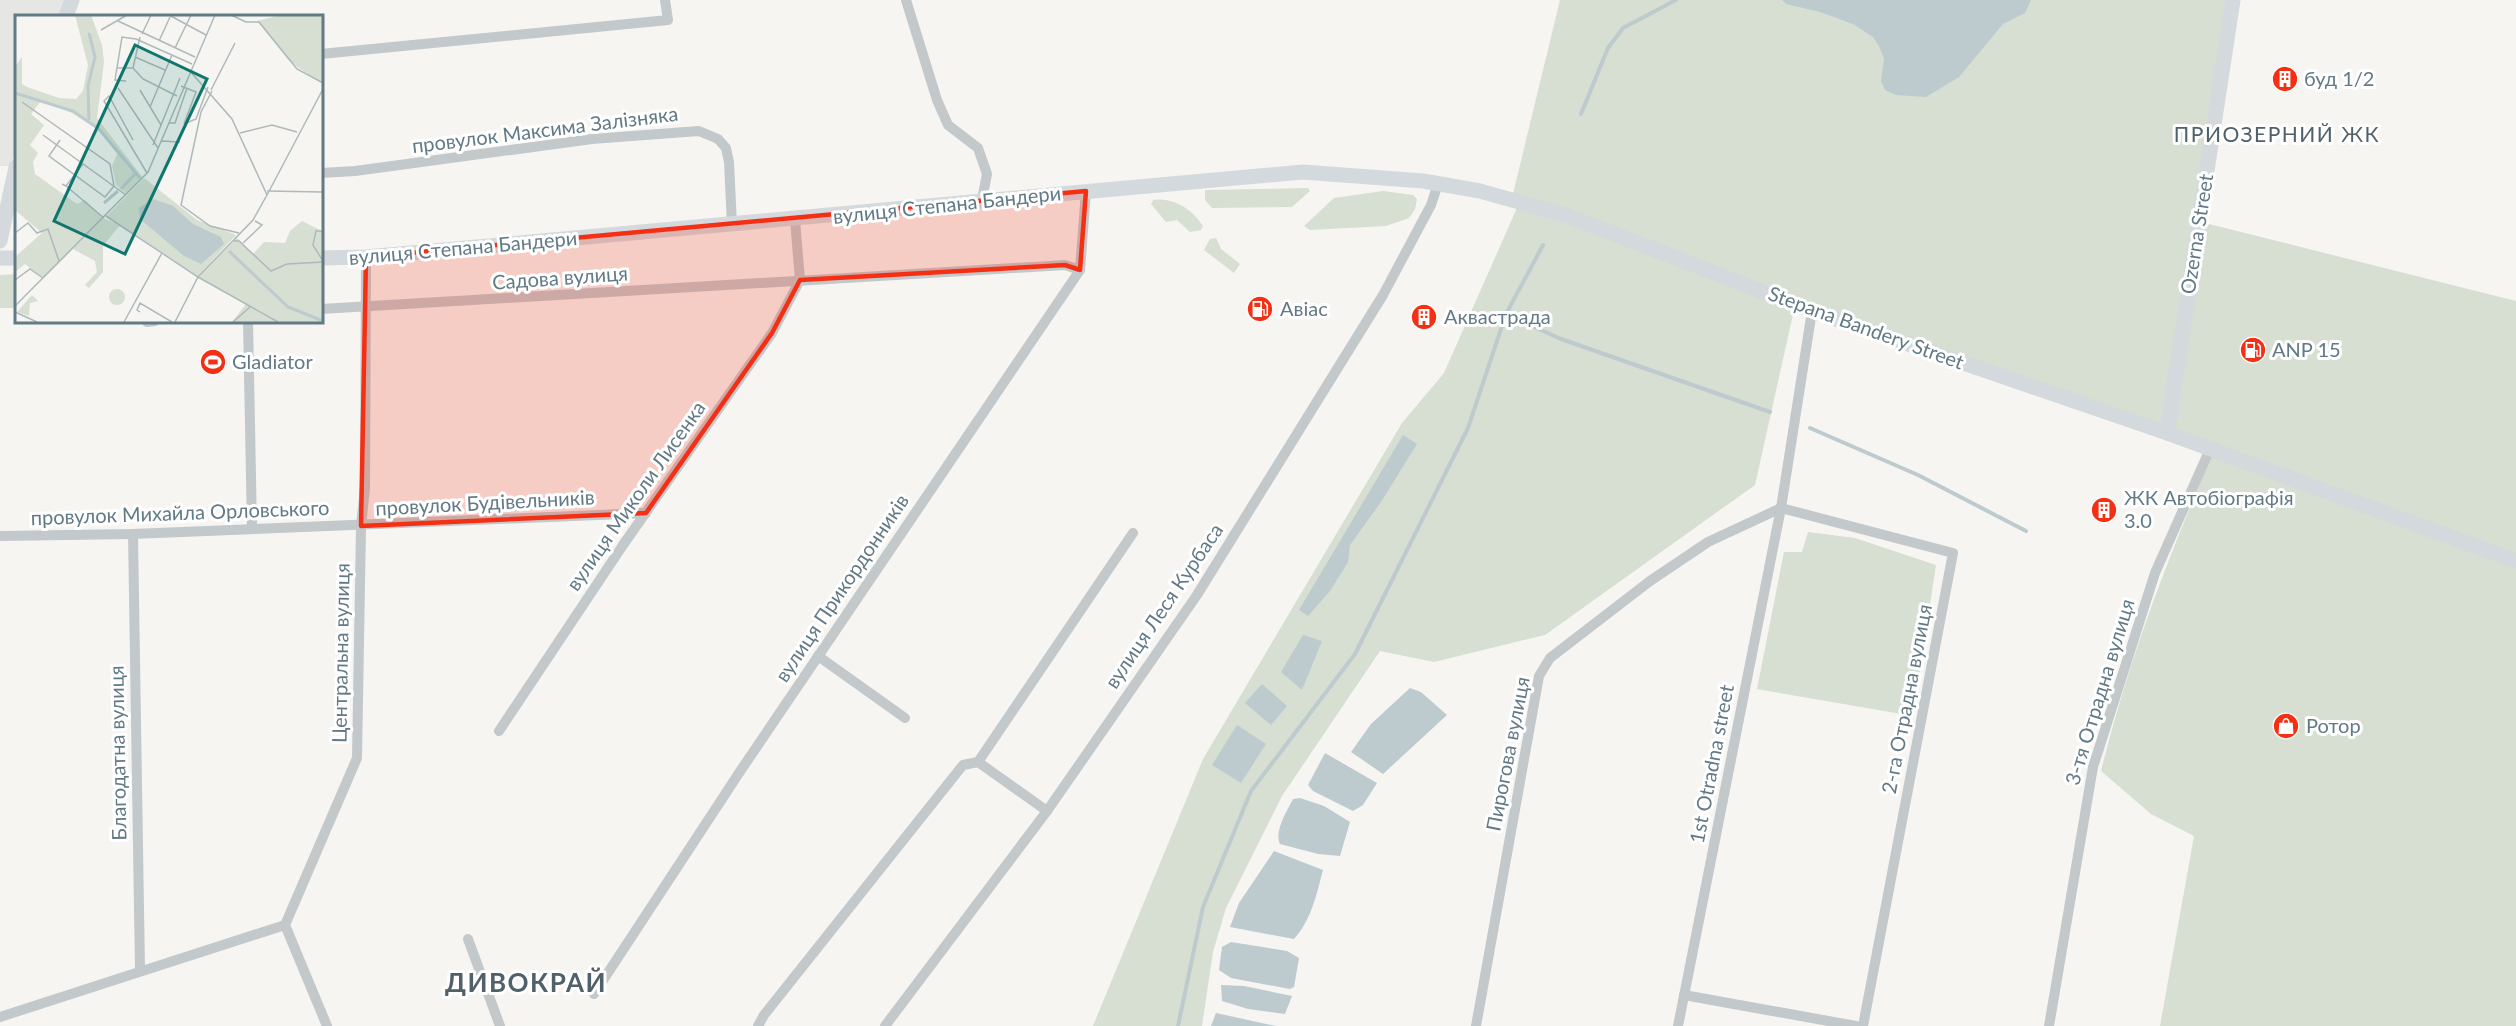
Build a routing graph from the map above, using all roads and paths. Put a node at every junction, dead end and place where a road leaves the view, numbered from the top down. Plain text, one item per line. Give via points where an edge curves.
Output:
1 (72, 0) edge
2 (665, 0) edge
3 (906, 0) edge
4 (2233, 0) edge
5 (66, 15) edge
6 (322, 54) edge
7 (15, 172) edge
8 (322, 173) edge
9 (1438, 184) junction
10 (1086, 191) junction
11 (982, 200) junction
12 (795, 220) junction
13 (732, 225) junction
14 (0, 241) edge
15 (366, 257) junction
16 (322, 258) edge
17 (1080, 270) junction
18 (800, 280) junction
19 (365, 306) junction
20 (322, 309) edge
21 (1812, 310) junction
22 (248, 322) edge
23 (2167, 433) junction
24 (2210, 449) junction
25 (1781, 508) junction
26 (646, 513) junction
27 (361, 526) junction
28 (252, 529) junction
29 (1133, 532) dead end
30 (133, 534) junction
31 (0, 536) edge
32 (2516, 561) edge
33 (818, 656) junction
34 (905, 718) dead end
35 (499, 731) dead end
36 (978, 762) junction
37 (1047, 811) junction
38 (285, 925) junction
39 (468, 939) dead end
40 (140, 971) junction
41 (594, 994) dead end
42 (1683, 995) junction
43 (0, 1017) edge
44 (327, 1026) edge
45 (500, 1026) edge
46 (758, 1026) edge
47 (885, 1026) edge
48 (1476, 1026) edge
49 (1678, 1026) edge
50 (1856, 1026) edge
51 (1863, 1026) edge
52 (2049, 1026) edge

1 - 5 main road
2 - 6 street via 668,20
3 - 11 street via 936,100 948,125 978,148 987,174
4 - 23 main road, Ozerna Street
7 - 14 main road
8 - 13 street, провулок Максима Залізняка via 592,139 699,131 718,139 726,148
9 - 10 main road, вулиця Степана Бандери via 1304,172
9 - 21 main road, Stepana Bandery Street via 1480,191 1568,216
9 - 37 street, вулиця Леся Курбаса via 1431,205 1383,295 1197,595
10 - 11 main road, вулиця Степана Бандери
10 - 17 street, вулиця Прикордонників
11 - 12 main road, вулиця Степана Бандери
12 - 13 main road, вулиця Степана Бандери
12 - 18 street
13 - 15 main road, вулиця Степана Бандери
15 - 16 main road, вулиця Степана Бандери
15 - 19 street, Центральна вулиця
17 - 18 street, Садова вулиця via 1065,265
17 - 33 street, вулиця Прикордонників
18 - 19 street, Садова вулиця
18 - 26 street, вулиця Миколи Лисенка via 772,333
19 - 20 street, Садова вулиця
19 - 27 street, Центральна вулиця via 365,488
21 - 23 main road, Stepana Bandery Street
21 - 25 street, 1st Otradna street
22 - 28 street
23 - 24 main road
24 - 32 main road
24 - 52 street, 3-тя Отрадна вулиця via 2155,573 2093,767
25 - 42 street, 1st Otradna street
25 - 48 street, Пирогова вулиця via 1708,542 1650,581 1550,658 1539,676
25 - 51 street, 2-га Отрадна вулиця via 1953,553
26 - 27 street, провулок Будівельників
26 - 35 street, вулиця Миколи Лисенка
27 - 28 street, провулок Михайла Орловського
27 - 38 street, Центральна вулиця via 357,758
28 - 30 street, провулок Михайла Орловського
29 - 36 street
30 - 31 street, провулок Михайла Орловського
30 - 40 street, Благодатна вулиця
33 - 34 street
33 - 41 street, вулиця Прикордонників
36 - 37 street
36 - 46 street via 963,765
37 - 47 street, вулиця Леся Курбаса
38 - 40 street
38 - 44 street
39 - 45 street
40 - 43 street
42 - 49 street, 1st Otradna street
42 - 50 street

